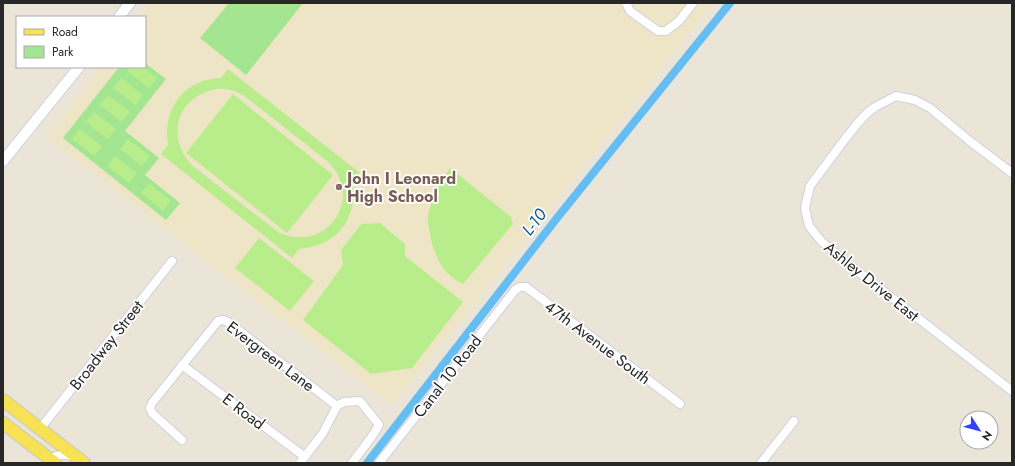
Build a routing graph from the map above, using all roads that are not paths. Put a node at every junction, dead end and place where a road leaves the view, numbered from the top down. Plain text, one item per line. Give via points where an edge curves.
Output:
1 (130, 3) edge
2 (626, 3) edge
3 (693, 3) edge
4 (120, 16) edge
5 (78, 68) edge
6 (3, 161) edge
7 (1012, 173) edge
8 (172, 261) dead end
9 (515, 290) joint
10 (182, 365) junction
11 (1012, 392) edge
12 (3, 400) edge
13 (680, 404) dead end
14 (337, 406) junction
15 (794, 421) dead end
16 (3, 422) edge
17 (40, 429) junction
18 (182, 440) dead end
19 (80, 460) edge
20 (302, 460) edge
21 (50, 462) edge
22 (352, 463) edge
23 (379, 463) edge
24 (761, 463) edge

1 - 4 street
2 - 3 street via 630,11 658,31 666,31
5 - 6 street
7 - 11 street, Ashley Drive East via 930,108 915,100 896,96 866,113 810,186 805,208 810,226 822,242
8 - 17 street, Broadway Street
9 - 13 street, 47th Avenue South via 526,287
9 - 23 street, Canal 10 Road
10 - 14 street, Evergreen Lane via 218,321 223,320
10 - 18 street, Evergreen Lane via 150,408 152,413
10 - 20 street, E Road
12 - 17 main road
14 - 20 street
14 - 22 street via 344,402 360,401 379,425
15 - 24 street
16 - 21 main road
17 - 19 main road
19 - 21 street via 63,454

